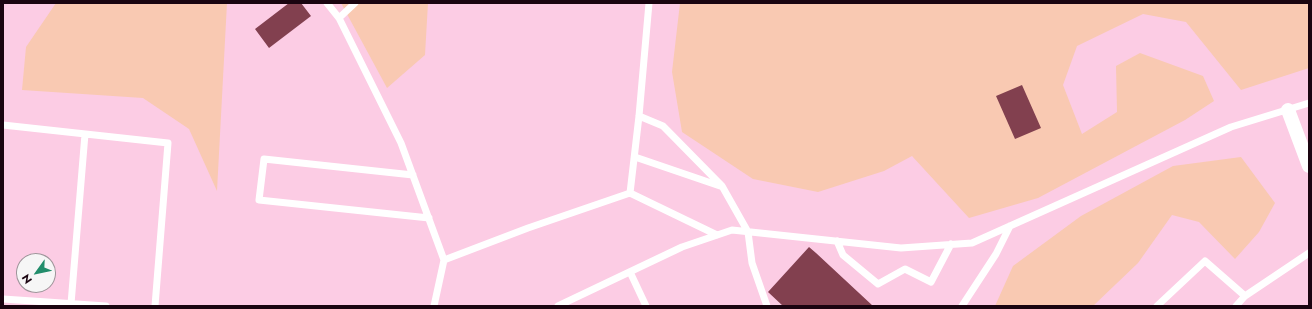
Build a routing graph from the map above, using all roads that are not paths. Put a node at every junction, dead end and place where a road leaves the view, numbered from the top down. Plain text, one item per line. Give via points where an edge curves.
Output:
1 (327, 3) edge
2 (355, 3) edge
3 (649, 3) edge
4 (339, 18) junction
5 (1309, 103) edge
6 (1288, 110) junction
7 (640, 116) junction
8 (3, 125) edge
9 (86, 134) junction
10 (635, 156) junction
11 (1309, 166) edge
12 (413, 175) junction
13 (722, 186) junction
14 (630, 192) junction
15 (429, 218) junction
16 (1010, 226) junction
17 (748, 232) junction
18 (717, 235) junction
19 (837, 241) junction
20 (951, 244) junction
21 (1309, 253) edge
22 (444, 260) junction
23 (630, 272) junction
24 (1245, 296) junction
25 (3, 299) edge
26 (55, 304) edge
27 (71, 304) junction
28 (106, 306) edge
29 (156, 306) edge
30 (434, 306) edge
31 (558, 306) edge
32 (646, 306) edge
33 (767, 306) edge
34 (962, 306) edge
35 (1157, 306) edge
36 (1236, 306) edge

1 - 4 lane
2 - 4 lane
3 - 7 lane
4 - 12 lane via 402,143
5 - 6 lane
6 - 11 street
6 - 16 lane via 1231,128
7 - 10 lane
7 - 13 lane via 663,126
8 - 9 lane
9 - 27 lane
9 - 29 lane via 168,143
10 - 13 lane
10 - 14 lane
12 - 15 lane
12 - 15 lane via 264,159 259,200
13 - 17 lane
14 - 18 lane
14 - 22 lane
15 - 22 lane
16 - 20 lane via 972,243
16 - 34 lane via 996,254
17 - 18 lane via 732,230
17 - 19 lane
17 - 33 lane via 752,263
18 - 23 lane via 682,247
19 - 20 lane via 900,248
19 - 20 lane via 843,255 878,284 905,269 931,282
21 - 24 lane
22 - 30 lane
23 - 31 lane
23 - 32 lane
24 - 35 lane via 1205,261
24 - 36 lane
25 - 26 lane
26 - 27 lane
27 - 28 lane

